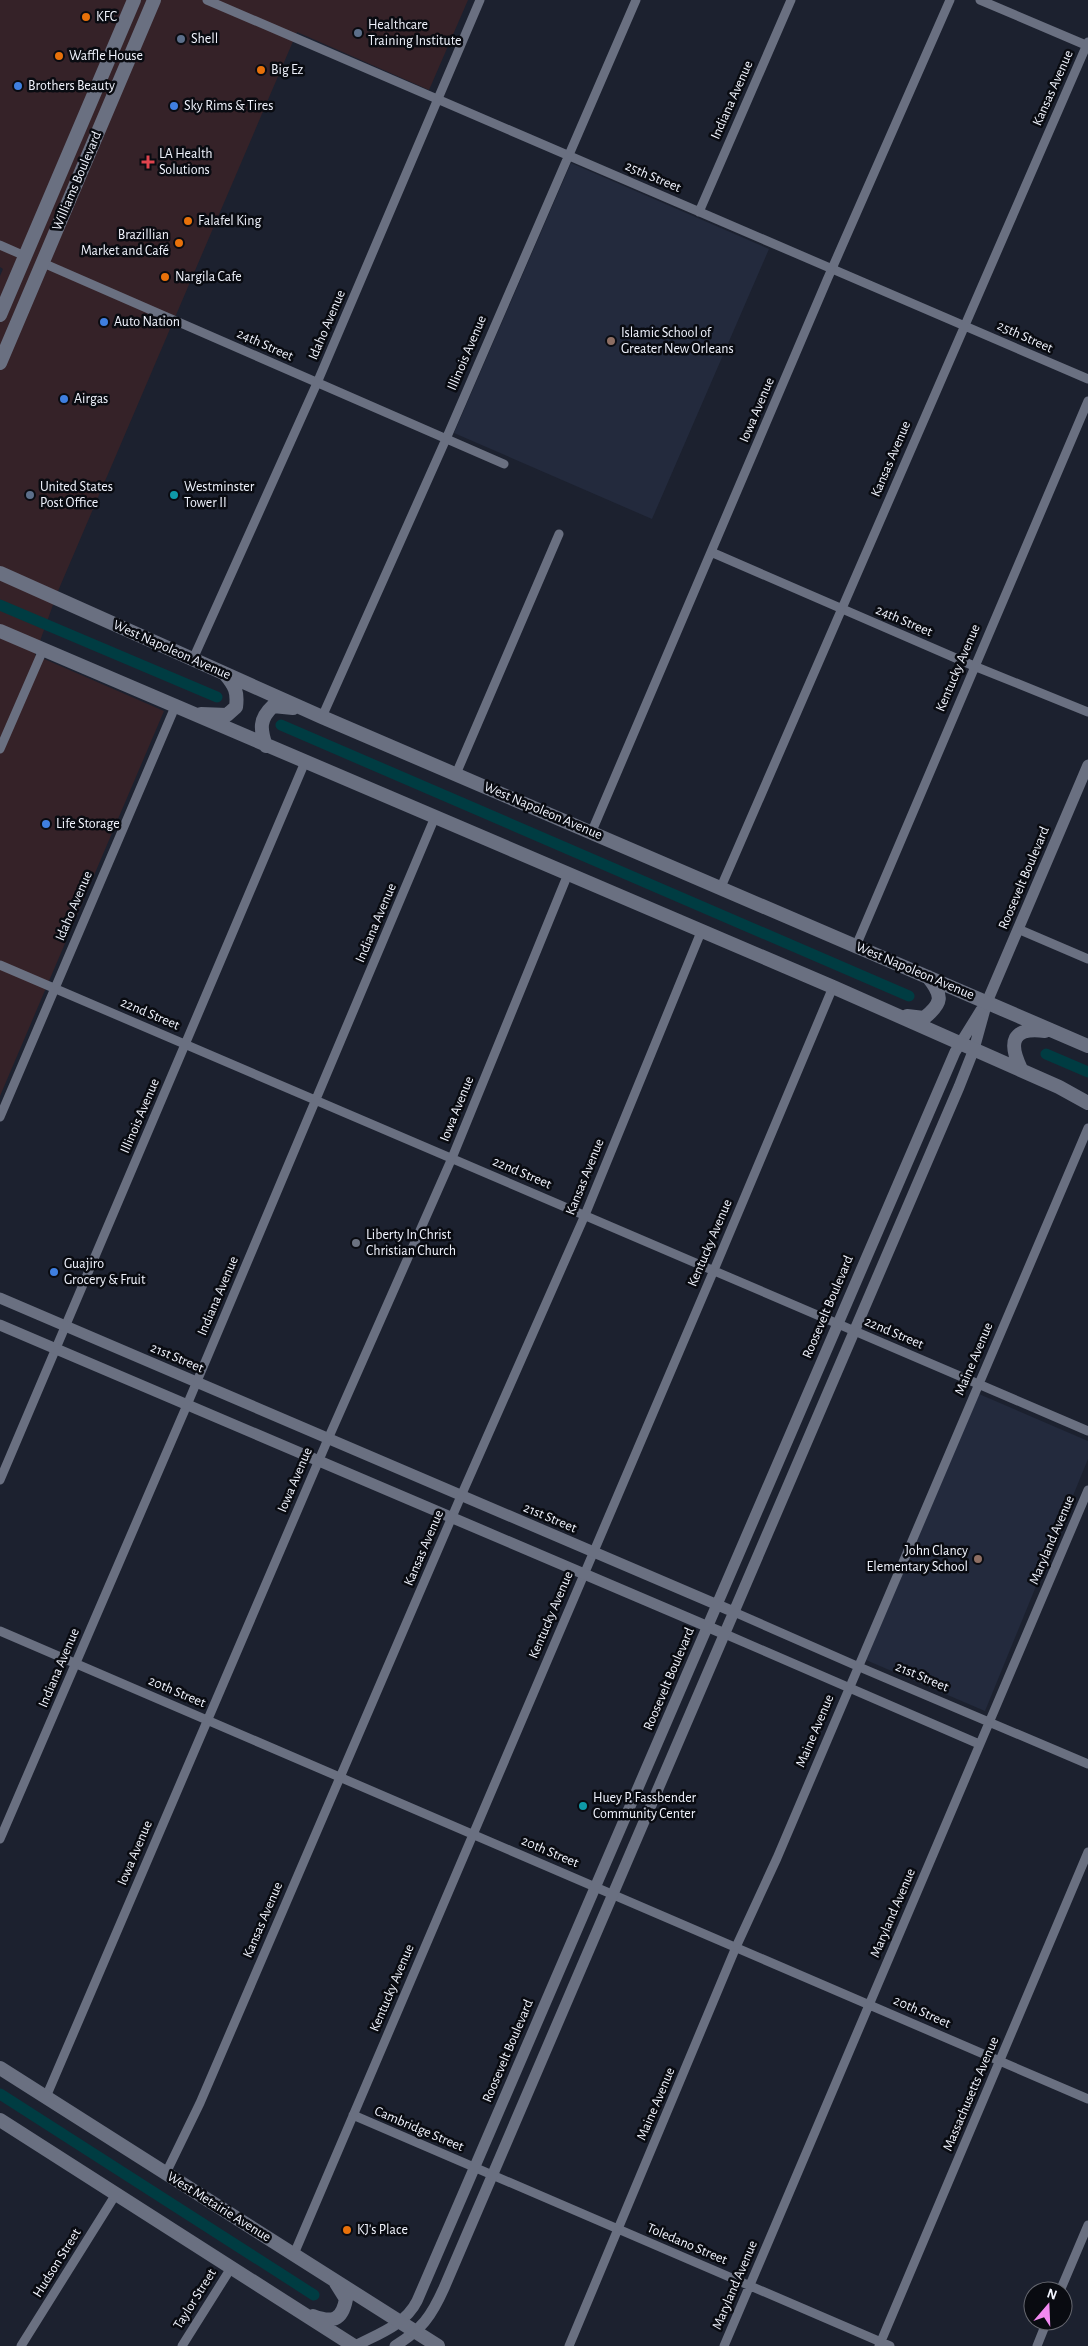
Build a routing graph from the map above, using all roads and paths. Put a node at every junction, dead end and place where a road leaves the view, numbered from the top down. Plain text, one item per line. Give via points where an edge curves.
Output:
1 (134, 0) edge
2 (154, 0) edge
3 (207, 0) edge
4 (480, 0) edge
5 (636, 0) edge
6 (792, 0) edge
7 (950, 0) edge
8 (980, 0) edge
9 (1088, 44) edge
10 (437, 100) junction
11 (567, 156) junction
12 (47, 205) junction
13 (699, 212) junction
14 (0, 246) edge
15 (25, 256) junction
16 (43, 263) junction
17 (832, 269) junction
18 (25, 305) junction
19 (0, 315) edge
20 (964, 325) junction
21 (0, 362) edge
22 (1088, 379) edge
23 (317, 383) junction
24 (1088, 401) edge
25 (446, 439) junction
26 (504, 464) dead end
27 (559, 534) dead end
28 (711, 552) junction
29 (0, 573) edge
30 (841, 608) junction
31 (0, 632) edge
32 (43, 650) junction
33 (193, 659) junction
34 (974, 666) junction
35 (224, 673) junction
36 (175, 707) junction
37 (304, 708) junction
38 (1088, 712) edge
39 (192, 714) junction
40 (322, 717) junction
41 (266, 746) junction
42 (0, 748) edge
43 (305, 762) junction
44 (1088, 765) edge
45 (456, 774) junction
46 (435, 818) junction
47 (592, 831) junction
48 (568, 874) junction
49 (721, 887) junction
50 (1018, 929) junction
51 (701, 932) junction
52 (856, 946) junction
53 (1088, 959) edge
54 (0, 965) edge
55 (928, 977) junction
56 (832, 987) junction
57 (54, 988) junction
58 (987, 1002) junction
59 (894, 1014) junction
60 (1058, 1033) junction
61 (959, 1043) junction
62 (186, 1044) junction
63 (1088, 1046) edge
64 (974, 1049) junction
65 (1021, 1070) junction
66 (317, 1100) junction
67 (1088, 1103) edge
68 (0, 1117) edge
69 (1088, 1128) edge
70 (452, 1158) junction
71 (585, 1215) junction
72 (714, 1270) junction
73 (0, 1298) edge
74 (837, 1323) junction
75 (0, 1325) edge
76 (66, 1326) junction
77 (855, 1331) junction
78 (56, 1349) junction
79 (197, 1382) junction
80 (978, 1384) junction
81 (188, 1405) junction
82 (1088, 1431) edge
83 (328, 1439) junction
84 (319, 1462) junction
85 (0, 1480) edge
86 (1088, 1490) edge
87 (461, 1496) junction
88 (452, 1518) junction
89 (594, 1553) junction
90 (584, 1574) junction
91 (718, 1604) junction
92 (734, 1612) junction
93 (708, 1627) junction
94 (0, 1631) edge
95 (725, 1634) junction
96 (76, 1664) junction
97 (857, 1666) junction
98 (849, 1688) junction
99 (207, 1720) junction
100 (988, 1722) junction
101 (979, 1744) junction
102 (1088, 1764) edge
103 (340, 1777) junction
104 (472, 1834) junction
105 (0, 1839) edge
106 (1088, 1852) edge
107 (595, 1887) junction
108 (613, 1895) junction
109 (736, 1947) junction
110 (870, 2004) junction
111 (999, 2061) junction
112 (0, 2068) edge
113 (46, 2097) junction
114 (1088, 2099) edge
115 (353, 2115) junction
116 (1, 2124) edge
117 (474, 2168) junction
118 (166, 2173) junction
119 (492, 2175) junction
120 (116, 2194) junction
121 (1088, 2225) edge
122 (619, 2230) junction
123 (294, 2254) junction
124 (231, 2268) junction
125 (332, 2279) junction
126 (1064, 2281) edge
127 (750, 2286) junction
128 (302, 2313) junction
129 (400, 2321) junction
130 (1043, 2331) edge
131 (416, 2332) junction
132 (880, 2344) edge
133 (22, 2346) edge
134 (182, 2346) edge
135 (355, 2346) edge
136 (395, 2346) edge
137 (438, 2346) edge
138 (569, 2346) edge
139 (724, 2346) edge
140 (890, 2346) edge
141 (1036, 2346) edge

1 - 12 main road, Williams Boulevard
2 - 16 main road, Williams Boulevard
3 - 10 street, 25th Street
4 - 10 street, Idaho Avenue
5 - 11 street, Illinois Avenue
6 - 13 street, Indiana Avenue
7 - 17 street, Iowa Avenue
8 - 9 street
9 - 20 street, Kansas Avenue
10 - 11 street, 25th Street
10 - 23 street, Idaho Avenue
11 - 13 street, 25th Street
11 - 25 street, Illinois Avenue
12 - 15 main road, Williams Boulevard
12 - 16 main road via 49,216 38,245 38,255
13 - 17 street, 25th Street
14 - 15 street
15 - 18 main road via 28,267 23,285
15 - 19 main road, Williams Boulevard
16 - 18 main road, Williams Boulevard
16 - 23 street, 24th Street
17 - 20 street, 25th Street
17 - 28 street, Iowa Avenue
18 - 21 main road, Williams Boulevard
20 - 22 street, 25th Street
20 - 30 street, Kansas Avenue
23 - 25 street, 24th Street
23 - 33 street, Idaho Avenue
24 - 34 street, Kentucky Avenue
25 - 26 street, 24th Street
25 - 40 street, Illinois Avenue
27 - 45 street
28 - 30 street, 24th Street
28 - 47 street, Iowa Avenue
29 - 33 main road, West Napoleon Avenue
30 - 34 street, 24th Street
30 - 49 street, Kansas Avenue
31 - 32 main road
32 - 36 main road
32 - 42 street
33 - 35 main road, West Napoleon Avenue
34 - 38 street, 24th Street
34 - 52 street, Kentucky Avenue
35 - 37 main road, West Napoleon Avenue
35 - 39 main road via 235,686 238,696 236,708 227,715
36 - 39 main road
36 - 57 street, Idaho Avenue
37 - 40 main road, West Napoleon Avenue
37 - 41 main road via 273,706 262,721 261,732
39 - 41 main road
40 - 45 main road, West Napoleon Avenue
41 - 43 main road
43 - 46 main road
43 - 62 street, Illinois Avenue
44 - 50 street, Roosevelt Boulevard
45 - 47 main road, West Napoleon Avenue
46 - 48 main road
46 - 66 street, Indiana Avenue
47 - 49 main road, West Napoleon Avenue
48 - 51 main road
48 - 70 street, Iowa Avenue
49 - 52 main road, West Napoleon Avenue
50 - 53 street
50 - 58 street, Roosevelt Boulevard
51 - 56 main road
51 - 71 street, Kansas Avenue
52 - 55 main road, West Napoleon Avenue
54 - 57 street, 22nd Street
55 - 58 main road, West Napoleon Avenue
55 - 59 main road via 938,989 936,1009 924,1018
56 - 59 main road
56 - 72 street, Kentucky Avenue
57 - 62 street, 22nd Street
57 - 68 street, Idaho Avenue
58 - 60 main road, West Napoleon Avenue
58 - 61 street, Roosevelt Boulevard
58 - 64 street, Roosevelt Boulevard
59 - 61 main road
60 - 63 main road, West Napoleon Avenue
60 - 65 main road via 1030,1029 1017,1036 1013,1053
61 - 64 main road
61 - 74 street, Roosevelt Boulevard
62 - 66 street, 22nd Street
62 - 76 street, Illinois Avenue
64 - 65 main road
64 - 77 street, Roosevelt Boulevard
65 - 67 main road
66 - 70 street, 22nd Street
66 - 79 street, Indiana Avenue
69 - 80 street, Maine Avenue
70 - 71 street, 22nd Street
70 - 83 street, Iowa Avenue
71 - 72 street, 22nd Street
71 - 87 street, Kansas Avenue
72 - 74 street, 22nd Street
72 - 89 street, Kentucky Avenue
73 - 76 street, 21st Street
74 - 77 street, 22nd Street
74 - 91 street, Roosevelt Boulevard
75 - 78 street
76 - 78 street, Illinois Avenue
76 - 79 street, 21st Street
77 - 80 street, 22nd Street
77 - 92 street, Roosevelt Boulevard
78 - 81 street
78 - 85 street, Illinois Avenue
79 - 81 street, Indiana Avenue
79 - 83 street, 21st Street
80 - 82 street, 22nd Street
80 - 97 street, Maine Avenue
81 - 84 street
81 - 96 street, Indiana Avenue
83 - 84 street, Iowa Avenue
83 - 87 street, 21st Street
84 - 88 street
84 - 99 street, Iowa Avenue
86 - 100 street, Maryland Avenue
87 - 88 street, Kansas Avenue
87 - 89 street, 21st Street
88 - 90 street
88 - 103 street, Kansas Avenue
89 - 90 street, Kentucky Avenue
89 - 91 street, 21st Street
90 - 93 street
90 - 104 street, Kentucky Avenue
91 - 92 street, 21st Street
91 - 93 street, Roosevelt Boulevard
92 - 95 street, Roosevelt Boulevard
92 - 97 street, 21st Street
93 - 95 street
93 - 107 street, Roosevelt Boulevard
94 - 96 street, 20th Street
95 - 98 street
95 - 108 street, Roosevelt Boulevard
96 - 99 street, 20th Street
96 - 105 street, Indiana Avenue
97 - 98 street, Maine Avenue
97 - 100 street, 21st Street
98 - 101 street
98 - 109 street, Maine Avenue
99 - 103 street, 20th Street
99 - 113 street, Iowa Avenue
100 - 101 street, Maryland Avenue
100 - 102 street, 21st Street
101 - 110 street, Maryland Avenue
103 - 104 street, 20th Street
103 - 118 street, Kansas Avenue via 204,2094
104 - 107 street, 20th Street
104 - 115 street, Kentucky Avenue
106 - 111 street, Massachusetts Avenue
107 - 108 street, 20th Street
107 - 117 street, Roosevelt Boulevard
108 - 109 street, 20th Street
108 - 119 street, Roosevelt Boulevard
109 - 110 street, 20th Street
109 - 122 street, Maine Avenue
110 - 111 street, 20th Street
110 - 127 street, Maryland Avenue
111 - 114 street, 20th Street
111 - 132 street, Massachusetts Avenue
112 - 113 main road, West Metairie Avenue
113 - 118 main road, West Metairie Avenue
115 - 117 street, Cambridge Street
115 - 123 street, Kentucky Avenue
116 - 120 main road
117 - 119 street, Toledano Street
117 - 129 street, Roosevelt Boulevard via 417,2301
118 - 123 main road, West Metairie Avenue
119 - 122 street, Toledano Street
119 - 131 street, Roosevelt Boulevard via 435,2308
120 - 124 main road
120 - 133 street, Hudson Street
121 - 126 street
122 - 127 street, Toledano Street
122 - 138 street, Maine Avenue
123 - 125 main road, West Metairie Avenue
124 - 128 main road
124 - 134 street, Taylor Street
125 - 128 main road via 346,2299 341,2315 334,2320 324,2320
125 - 129 main road, West Metairie Avenue
127 - 132 street, Toledano Street
127 - 139 street, Maryland Avenue
128 - 135 main road
129 - 131 main road, West Metairie Avenue
129 - 135 street, Roosevelt Boulevard
130 - 141 street
131 - 136 street, Roosevelt Boulevard
131 - 137 main road, West Metairie Avenue
132 - 140 street, Toledano Street

